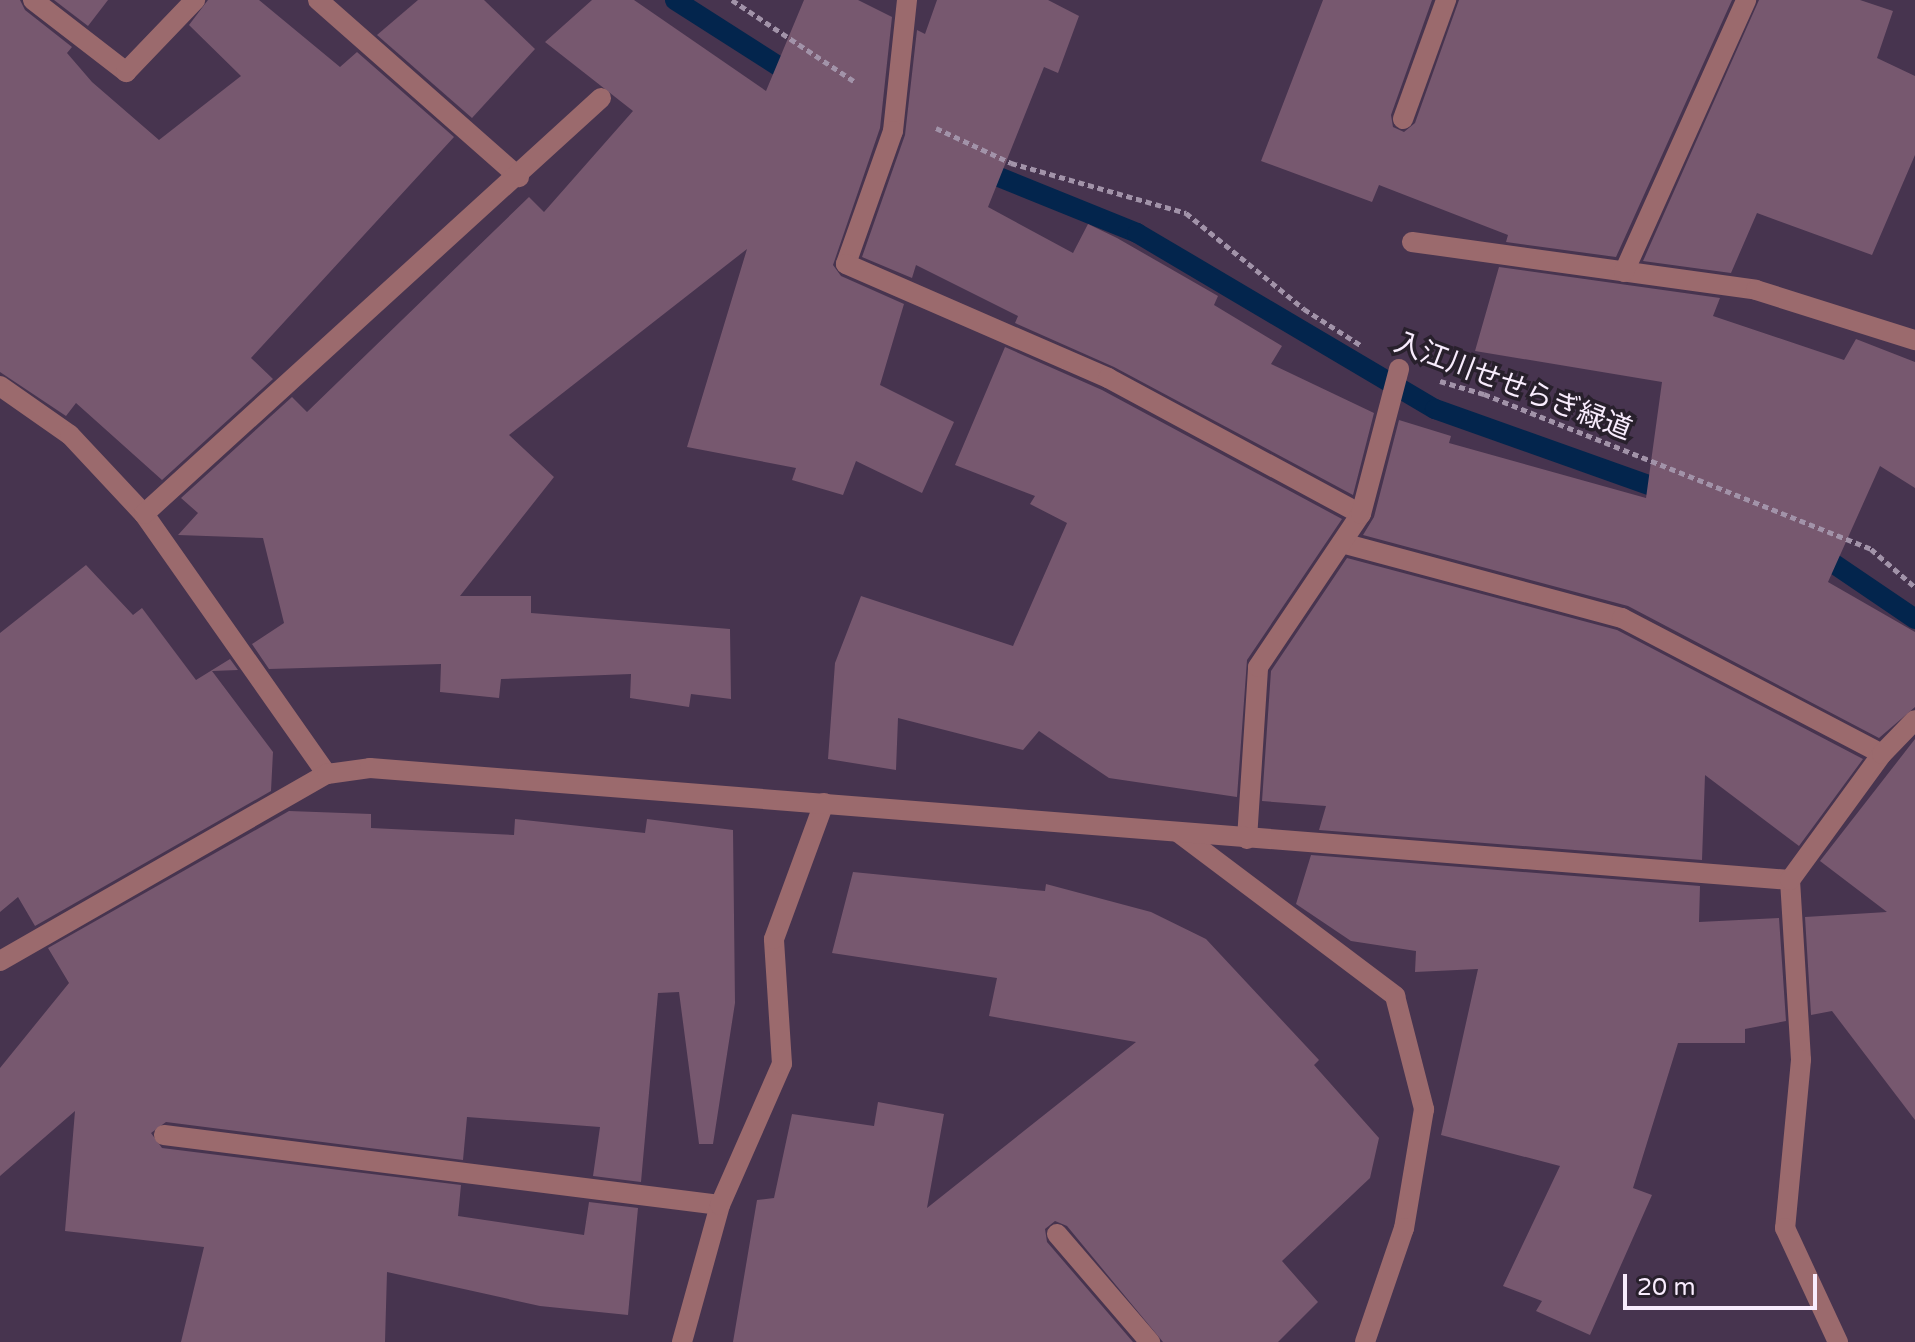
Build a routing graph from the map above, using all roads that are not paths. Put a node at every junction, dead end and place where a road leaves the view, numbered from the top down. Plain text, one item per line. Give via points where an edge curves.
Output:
1 (33, 0) edge
2 (195, 0) edge
3 (318, 0) edge
4 (907, 0) edge
5 (1446, 0) edge
6 (1746, 0) edge
7 (601, 98) dead end
8 (1403, 119) dead end
9 (519, 177) junction
10 (1412, 242) dead end
11 (1624, 272) junction
12 (1915, 340) edge
13 (1399, 369) road end
14 (0, 386) edge
15 (144, 514) junction
16 (1361, 514) junction
17 (1342, 543) junction
18 (1915, 720) edge
19 (1882, 754) junction
20 (327, 774) junction
21 (824, 803) junction
22 (1179, 833) junction
23 (1247, 839) junction
24 (1790, 880) junction
25 (0, 961) edge
26 (164, 1135) dead end
27 (720, 1205) junction
28 (1057, 1234) dead end
29 (682, 1342) edge
30 (1150, 1342) edge
31 (1365, 1342) edge
32 (1838, 1342) edge

1 - 2 street via 126,72
3 - 9 street
4 - 16 street via 893,131 846,264 1108,378
5 - 8 street
6 - 11 street
7 - 9 street
9 - 15 street
10 - 11 street
11 - 12 street via 1756,290
13 - 16 street
14 - 15 street via 70,435
15 - 20 street
16 - 17 street
17 - 19 street via 1622,618
17 - 23 street via 1258,667
18 - 19 street
19 - 24 street
20 - 21 street via 370,768
20 - 25 street
21 - 22 street
21 - 27 street via 774,939 782,1064
22 - 23 street
22 - 31 street via 1395,996 1424,1109 1404,1228
23 - 24 street
24 - 32 street via 1801,1060 1785,1228
26 - 27 street
27 - 29 street
28 - 30 street

